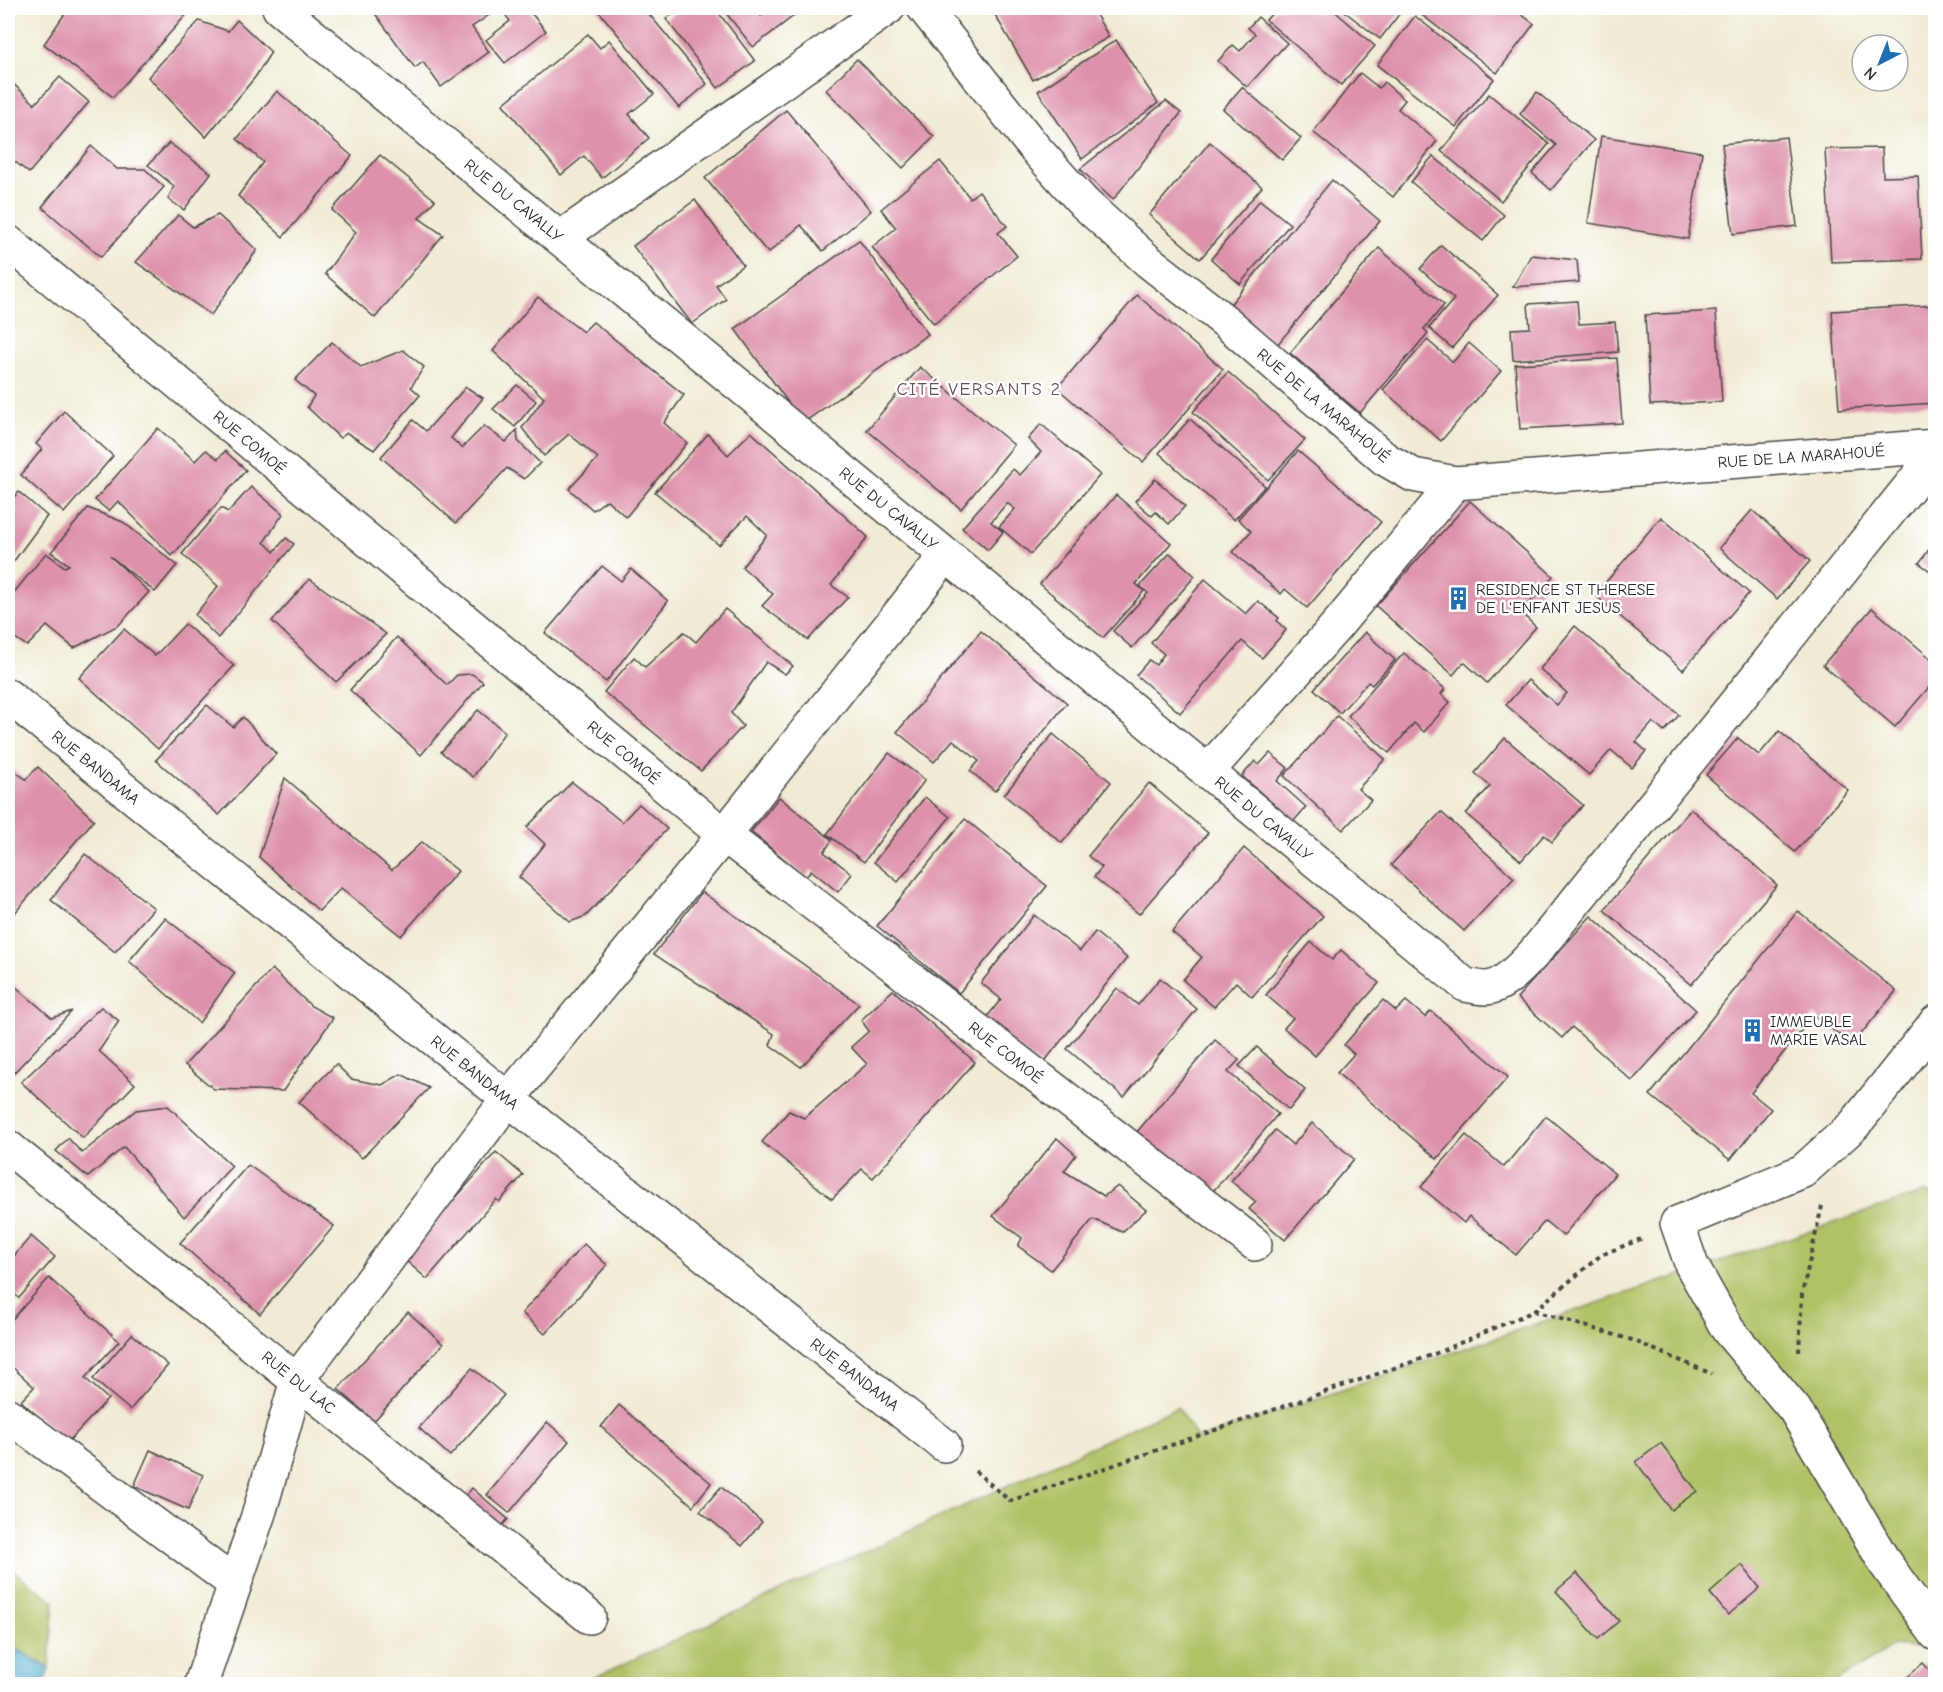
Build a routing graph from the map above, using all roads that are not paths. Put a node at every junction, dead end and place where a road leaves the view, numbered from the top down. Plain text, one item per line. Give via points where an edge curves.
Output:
1 (280, 8) edge
2 (888, 8) edge
3 (924, 8) edge
4 (560, 238) junction
5 (8, 242) edge
6 (1935, 446) edge
7 (1935, 454) edge
8 (1455, 483) junction
9 (946, 555) junction
10 (8, 696) edge
11 (1208, 772) junction
12 (724, 835) junction
13 (1935, 1022) edge
14 (508, 1099) junction
15 (8, 1147) edge
16 (1255, 1244) dead end
17 (297, 1380) junction
18 (8, 1415) edge
19 (944, 1445) road end
20 (235, 1584) junction
21 (589, 1617) dead end
22 (1935, 1634) edge
23 (201, 1684) edge

1 - 4 street, RUE DU CAVALLY
2 - 4 street
3 - 8 street, RUE DE LA MARAHOUÉ via 1033,146 1084,203 1140,254 1226,322 1385,459 1413,475
4 - 9 street, RUE DU CAVALLY
5 - 12 street, RUE COMOÉ
6 - 8 street, RUE DE LA MARAHOUÉ
7 - 11 street, RUE DU CAVALLY via 1535,952 1520,969 1487,989 1465,985
8 - 11 street
9 - 11 street, RUE DU CAVALLY
9 - 12 street
10 - 14 street, RUE BANDAMA
12 - 14 street
12 - 16 street, RUE COMOÉ
13 - 22 street via 1854,1125 1803,1171 1677,1223 1692,1266 1728,1330 1795,1410 1885,1563
14 - 17 street
14 - 19 street, RUE BANDAMA
15 - 17 street, RUE DU LAC
17 - 20 street
17 - 21 street, RUE DU LAC
18 - 20 street
20 - 23 street

